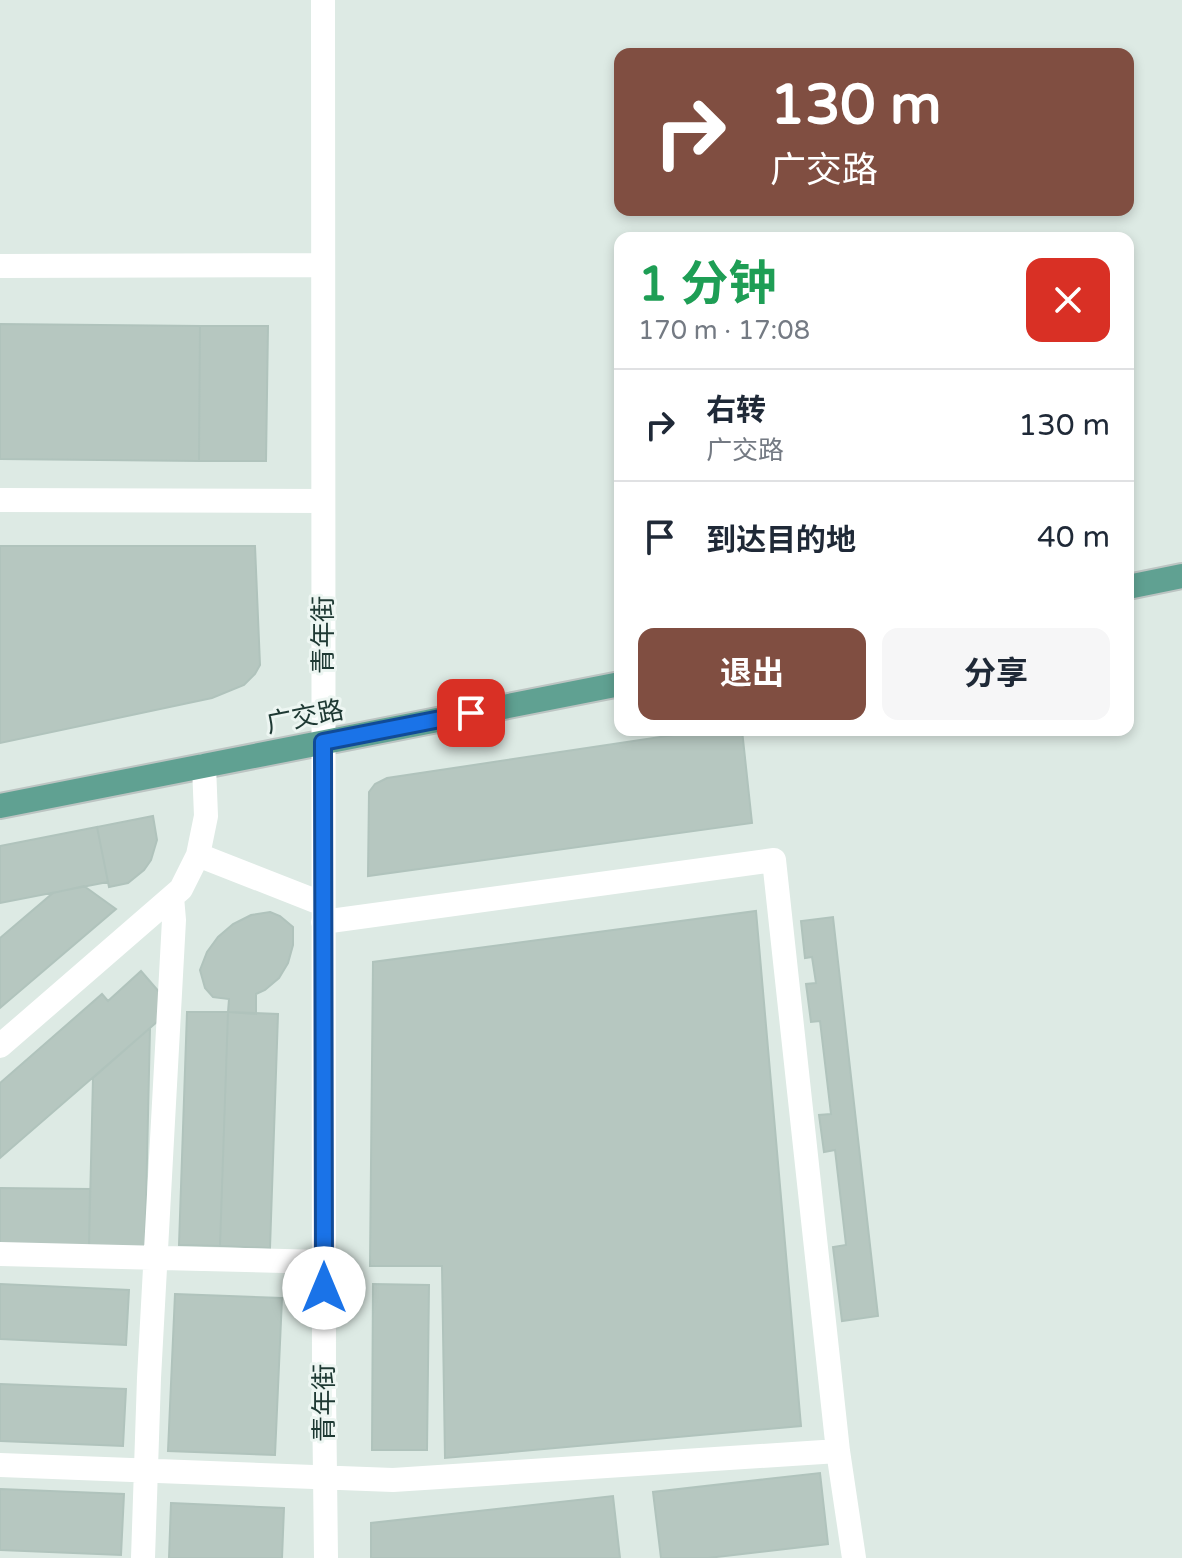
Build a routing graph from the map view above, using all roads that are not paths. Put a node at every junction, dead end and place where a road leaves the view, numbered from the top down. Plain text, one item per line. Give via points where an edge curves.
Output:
1 (323, 0) edge
2 (323, 265) junction
3 (0, 266) edge
4 (0, 500) edge
5 (323, 501) junction
6 (1182, 576) edge
7 (1134, 586) edge
8 (614, 685) edge
9 (323, 742) junction
10 (204, 766) junction
11 (0, 806) edge
12 (198, 855) junction
13 (172, 897) junction
14 (323, 913) junction
15 (0, 1046) edge
16 (0, 1254) edge
17 (156, 1258) junction
18 (324, 1262) junction
19 (838, 1451) junction
20 (0, 1465) edge
21 (146, 1471) junction
22 (325, 1478) junction
23 (143, 1558) edge
24 (326, 1558) edge
25 (854, 1558) edge

1 - 2 street, 青年街
2 - 3 street
2 - 5 street, 青年街
4 - 5 street
5 - 9 street, 青年街
6 - 7 main road
8 - 9 main road, 广交路
9 - 10 main road, 广交路
9 - 14 street, 青年街
10 - 11 main road, 广交路
10 - 12 street via 206,816
12 - 13 street
12 - 14 street
13 - 15 street
13 - 17 street
14 - 18 street, 青年街
14 - 19 street via 774,860
16 - 17 street
17 - 18 street
17 - 21 street
18 - 22 street, 青年街
19 - 22 street via 393,1480
19 - 25 street
20 - 21 street
21 - 22 street
21 - 23 street
22 - 24 street, 青年街

